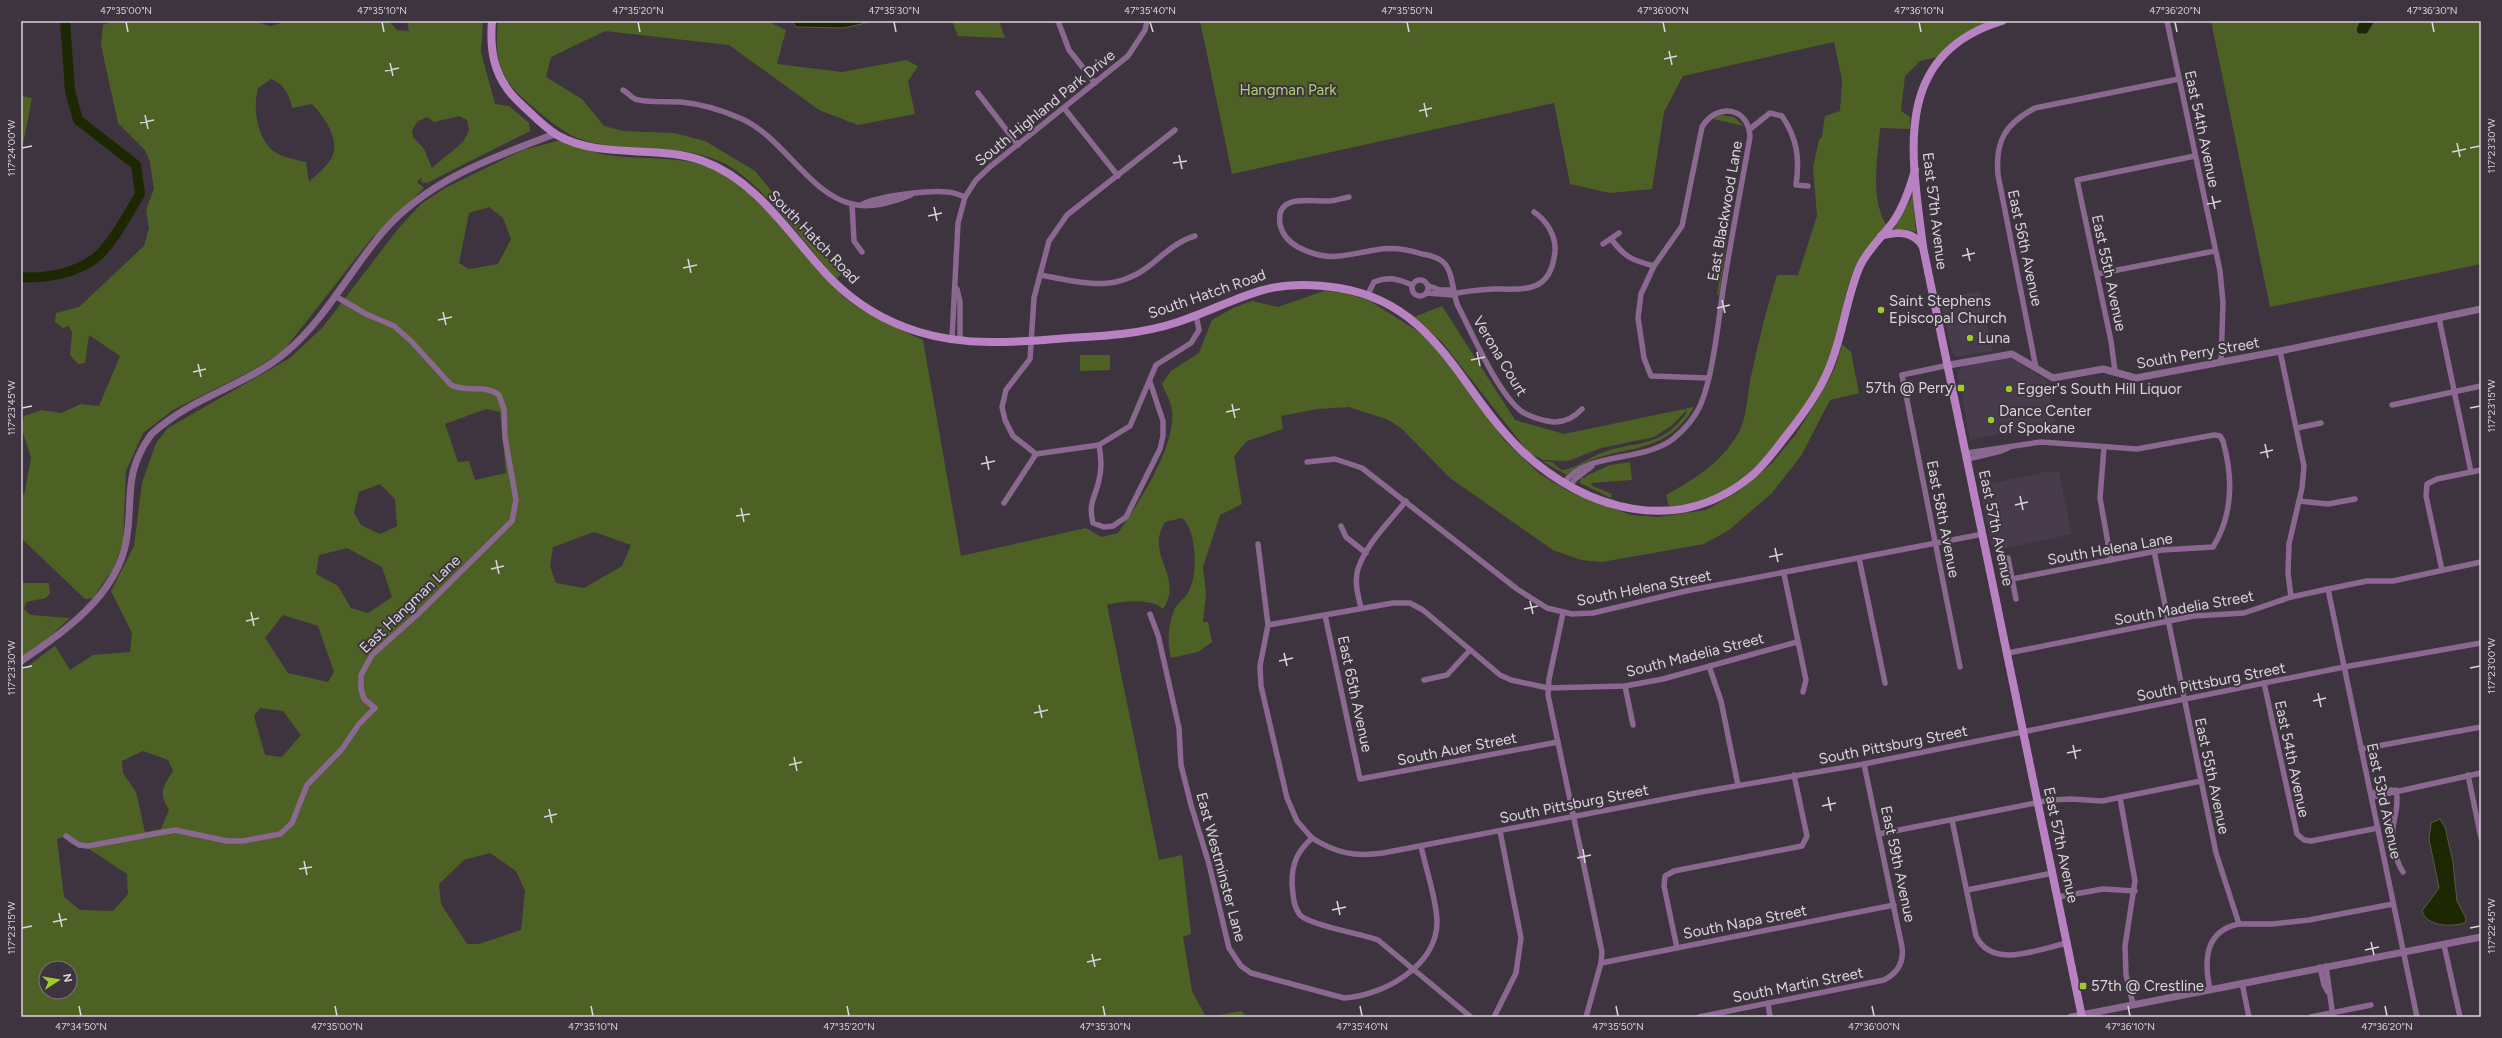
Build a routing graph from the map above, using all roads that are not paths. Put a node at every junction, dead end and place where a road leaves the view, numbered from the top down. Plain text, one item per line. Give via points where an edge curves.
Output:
1 (492, 21) edge
2 (1058, 21) edge
3 (1147, 21) edge
4 (2002, 21) edge
5 (2167, 21) edge
6 (2179, 79) junction
7 (1095, 83) junction
8 (623, 90) dead end
9 (978, 94) dead end
10 (1064, 108) junction
11 (1750, 129) junction
12 (1175, 130) dead end
13 (555, 134) junction
14 (1018, 145) junction
15 (2195, 156) junction
16 (1915, 170) junction
17 (1118, 176) junction
18 (1808, 186) dead end
19 (965, 197) junction
20 (1349, 197) dead end
21 (852, 204) junction
22 (1534, 212) dead end
23 (1619, 233) dead end
24 (1195, 236) dead end
25 (1881, 236) junction
26 (1610, 239) junction
27 (1603, 244) dead end
28 (1923, 247) junction
29 (2215, 251) junction
30 (862, 252) dead end
31 (1654, 266) junction
32 (2097, 274) junction
33 (1040, 275) junction
34 (1412, 285) junction
35 (1428, 286) junction
36 (1428, 293) junction
37 (1452, 293) junction
38 (1368, 294) junction
39 (335, 296) junction
40 (2481, 309) edge
41 (1196, 315) junction
42 (2439, 318) junction
43 (956, 339) junction
44 (1030, 341) junction
45 (2280, 351) junction
46 (2221, 361) junction
47 (1949, 365) junction
48 (2036, 368) junction
49 (2115, 371) junction
50 (1902, 375) joint
51 (1708, 378) junction
52 (1150, 382) junction
53 (2481, 386) edge
54 (2454, 392) junction
55 (2392, 404) dead end
56 (1582, 409) dead end
57 (2321, 423) dead end
58 (2296, 428) junction
59 (1099, 445) junction
60 (2104, 447) junction
61 (1036, 454) junction
62 (1967, 456) junction
63 (1307, 462) dead end
64 (2481, 470) edge
65 (2471, 472) junction
66 (1567, 485) junction
67 (2355, 499) dead end
68 (1406, 501) junction
69 (2299, 501) junction
70 (1004, 503) dead end
71 (1341, 526) dead end
72 (1983, 534) junction
73 (1937, 543) junction
74 (1258, 544) dead end
75 (2154, 551) junction
76 (1366, 553) junction
77 (1858, 558) junction
78 (2008, 558) dead end
79 (2111, 560) junction
80 (2481, 562) edge
81 (2442, 570) junction
82 (1784, 574) junction
83 (2012, 579) junction
84 (2328, 589) junction
85 (2292, 597) junction
86 (2016, 599) dead end
87 (1361, 608) junction
88 (1563, 613) junction
89 (1150, 614) dead end
90 (1325, 615) junction
91 (2168, 622) junction
92 (1268, 626) junction
93 (1798, 642) junction
94 (2481, 643) edge
95 (1470, 650) junction
96 (2008, 653) junction
97 (21, 661) edge
98 (1709, 666) junction
99 (1960, 667) dead end
100 (2344, 667) junction
101 (1424, 680) dead end
102 (1885, 682) dead end
103 (2264, 684) junction
104 (1625, 686) junction
105 (1548, 688) junction
106 (1803, 692) dead end
107 (2184, 700) junction
108 (1633, 725) dead end
109 (2481, 727) edge
110 (2024, 731) junction
111 (1558, 742) junction
112 (2361, 749) junction
113 (1864, 764) junction
114 (2481, 773) edge
115 (1794, 775) junction
116 (2468, 775) junction
117 (1360, 778) joint
118 (2201, 781) junction
119 (1738, 785) junction
120 (2396, 790) junction
121 (2371, 795) junction
122 (2120, 798) junction
123 (2038, 803) junction
124 (1575, 816) junction
125 (1952, 820) junction
126 (2378, 828) junction
127 (1500, 831) junction
128 (1879, 834) junction
129 (66, 836) dead end
130 (1312, 838) junction
131 (2481, 838) edge
132 (1421, 846) junction
133 (2403, 872) dead end
134 (2053, 873) junction
135 (1967, 890) junction
136 (2135, 890) junction
137 (2058, 897) junction
138 (2394, 904) junction
139 (1894, 905) junction
140 (2239, 924) junction
141 (2481, 937) edge
142 (2067, 944) junction
143 (2444, 944) junction
144 (1677, 948) junction
145 (2403, 952) junction
146 (1601, 963) junction
147 (2323, 967) junction
148 (1414, 969) junction
149 (1898, 969) joint
150 (2242, 983) junction
151 (2210, 989) junction
152 (1768, 1003) junction
153 (2133, 1004) junction
154 (2371, 1005) dead end
155 (2333, 1015) edge
156 (2082, 1016) edge
157 (1471, 1017) edge
158 (1494, 1017) edge
159 (1586, 1017) edge
160 (1699, 1017) edge
161 (1770, 1017) edge
162 (2071, 1017) edge
163 (2248, 1017) edge
164 (2311, 1017) edge
165 (2417, 1017) edge
166 (2460, 1017) edge

1 - 13 main road, South Hatch Road via 491,47 502,84
2 - 7 street via 1069,50
3 - 7 street, South Highland Park Drive via 1145,30 1128,56
4 - 16 main road, East 57th Avenue via 1970,34 1947,50 1925,79 1918,98 1912,136
5 - 6 street, East 54th Avenue
6 - 15 street, East 54th Avenue
6 - 48 street, East 56th Avenue via 2035,108 2019,116 2004,134 1997,160 1998,175
7 - 10 street, South Highland Park Drive
8 - 21 street via 636,99 713,107 743,120 774,139 831,196
9 - 14 street
10 - 14 street, South Highland Park Drive
10 - 17 street
11 - 18 street via 1770,113 1782,116 1797,148 1796,184
11 - 31 street via 1744,119 1734,112 1716,113 1706,120 1699,140 1682,226
11 - 51 street, East Blackwood Lane
12 - 17 street
13 - 39 street via 490,160 431,191 405,210 382,232
13 - 43 main road, South Hatch Road via 590,147 684,155 719,167 752,192 835,283 864,307 916,331
14 - 19 street, South Highland Park Drive via 976,180
15 - 29 street, East 54th Avenue
15 - 32 street, East 55th Avenue via 2077,180
16 - 25 main road, South Hatch Road via 1901,210
16 - 28 main road, East 57th Avenue
17 - 33 street via 1067,214 1048,241
19 - 21 street via 949,192 894,196 863,204
19 - 43 street, South Highland Park Drive via 958,223 956,286 960,302
20 - 37 street, Verona Court via 1329,201 1298,200 1289,203 1282,210 1279,219 1284,236 1292,244 1319,255 1351,256 1390,248 1407,249 1435,257 1443,262 1452,281
21 - 30 street via 854,241
22 - 37 street via 1546,220 1555,247 1554,262 1549,274 1526,290 1474,290
23 - 26 street
24 - 33 street via 1184,239 1142,271 1121,282 1093,285
25 - 28 main road via 1893,233 1907,234
25 - 66 main road, South Hatch Road via 1859,269 1839,343 1824,379 1790,431 1749,478 1707,502 1670,510 1624,509 1604,503
26 - 27 street
26 - 31 street via 1627,257
28 - 47 main road, East 57th Avenue
29 - 32 street
29 - 46 street, East 54th Avenue via 2222,287
31 - 51 street via 1641,294 1638,318 1649,374 1654,378
32 - 49 street, East 55th Avenue
33 - 44 street via 1034,298
34 - 35 street via 1420,280 1425,281
34 - 36 street via 1412,291 1416,296 1422,297
34 - 38 street via 1398,278 1384,278 1374,282
35 - 36 street
35 - 37 street
36 - 37 street
37 - 56 street, Verona Court via 1502,389 1522,412 1552,422 1574,418
38 - 41 main road, South Hatch Road via 1312,284 1271,286 1255,290
38 - 66 main road, South Hatch Road via 1403,314 1432,338 1511,440 1533,461
39 - 97 street via 285,353 256,372 178,413 152,434 136,460 129,488 126,544 115,571 98,598 74,622
39 - 129 street, East Hangman Lane via 394,326 411,340 451,385 460,389 492,391 499,395 504,409 505,437 516,500 512,521 372,655 361,675 361,690 364,699 375,708 359,724 342,749 307,785 292,823 286,831 271,837 227,841 175,830 88,846 79,845
40 - 42 street, South Perry Street
41 - 44 main road, South Hatch Road via 1176,323 1138,332
41 - 52 street via 1199,330 1191,343 1156,365
42 - 45 street, South Perry Street
42 - 54 street
43 - 44 main road, South Hatch Road
44 - 61 street via 1030,359 1006,390 1002,407 1013,436
45 - 46 street, South Perry Street
45 - 58 street
46 - 49 street, South Perry Street via 2136,378 2126,377
47 - 48 street, South Perry Street via 2008,354 2018,356
47 - 50 street, South Perry Street
47 - 62 main road, East 57th Avenue
48 - 49 street, South Perry Street via 2056,378 2103,369
50 - 73 street, East 58th Avenue
51 - 66 street, East Blackwood Lane via 1700,407 1686,428 1674,438 1652,451 1612,458 1592,466
52 - 59 street via 1130,426
52 - 59 street via 1163,421 1160,449 1126,518 1113,526 1104,527 1093,523 1090,509 1100,480
53 - 54 street
54 - 55 street
54 - 65 street
57 - 58 street
58 - 69 street via 2304,466
59 - 61 street
60 - 62 street via 2041,442 2009,448 2000,447
60 - 75 street, South Helena Lane via 2145,448 2207,436 2220,436 2228,467 2230,491 2224,522 2213,547
60 - 79 street via 2100,498
61 - 70 street
62 - 72 main road, East 57th Avenue
63 - 68 street, South Helena Street via 1335,459 1347,462 1376,477
64 - 65 street
65 - 81 street via 2427,484 2426,496
67 - 69 street via 2328,504
68 - 76 street
68 - 88 street, South Helena Street via 1517,589 1547,608
69 - 85 street via 2289,544 2288,573
71 - 76 street via 1346,537
72 - 73 street, South Helena Street
72 - 96 main road, East 57th Avenue
73 - 77 street, South Helena Street
73 - 99 street, East 58th Avenue
74 - 92 street
75 - 79 street, South Helena Lane
75 - 91 street, East 55th Avenue
76 - 87 street via 1358,569 1356,582
77 - 82 street, South Helena Street
77 - 102 street
78 - 83 street
79 - 83 street, South Helena Lane
80 - 81 street, South Madelia Street
81 - 84 street, South Madelia Street via 2385,582 2367,581
82 - 88 street, South Helena Street via 1680,592 1593,613
82 - 93 street
83 - 86 street
84 - 85 street, South Madelia Street
84 - 100 street, East 53rd Avenue
85 - 91 street, South Madelia Street via 2244,613 2194,616
87 - 90 street, South Madelia Street
87 - 95 street, South Madelia Street via 1393,602 1414,604
88 - 105 street
89 - 148 street, East Westminster Lane via 1158,635 1179,728 1181,765 1191,805 1209,864 1229,948 1241,966 1263,978 1344,998 1357,997 1378,990 1402,979
90 - 92 street, South Madelia Street
90 - 117 street, East 65th Avenue
91 - 96 street, South Madelia Street
91 - 107 street, East 55th Avenue
92 - 130 street via 1260,666 1261,686 1287,798 1298,822
93 - 98 street, South Madelia Street
93 - 106 street via 1806,680
94 - 100 street, South Pittsburg Street
95 - 101 street via 1447,675
95 - 105 street, South Madelia Street via 1505,678
96 - 110 main road, East 57th Avenue
98 - 104 street, South Madelia Street
98 - 119 street via 1721,701
100 - 103 street, South Pittsburg Street
100 - 112 street, East 53rd Avenue
103 - 107 street, South Pittsburg Street
103 - 126 street, East 54th Avenue via 2294,827 2301,838 2316,841
104 - 105 street, South Madelia Street
104 - 108 street
105 - 111 street
107 - 110 street, South Pittsburg Street
107 - 118 street, East 55th Avenue
109 - 112 street
110 - 113 street, South Pittsburg Street
110 - 123 main road, East 57th Avenue
111 - 117 street, South Auer Street
111 - 124 street
112 - 121 street, East 53rd Avenue
113 - 115 street, South Pittsburg Street
113 - 128 street, East 59th Avenue
114 - 116 street
115 - 119 street, South Pittsburg Street
115 - 144 street via 1807,836 1805,844 1795,849 1674,871 1665,876 1664,886
116 - 120 street
116 - 131 street
118 - 122 street
118 - 140 street, East 55th Avenue via 2219,865
119 - 124 street, South Pittsburg Street
120 - 121 street
120 - 133 street via 2398,805 2393,834 2398,863
121 - 126 street, East 53rd Avenue
122 - 123 street via 2097,801 2058,799
122 - 136 street via 2133,858
123 - 125 street
123 - 134 main road, East 57th Avenue
124 - 127 street, South Pittsburg Street
124 - 146 street via 1600,939
125 - 128 street
125 - 135 street
126 - 138 street, East 53rd Avenue
127 - 132 street, South Pittsburg Street
127 - 158 street via 1518,916 1521,945 1519,963 1512,984
128 - 139 street, East 59th Avenue
130 - 132 street, South Pittsburg Street via 1336,851 1360,856
130 - 148 street via 1299,850 1294,863 1293,902 1301,916 1312,922 1364,934 1378,940
132 - 148 street via 1437,922 1433,941
134 - 135 street
134 - 137 main road, East 57th Avenue
135 - 142 street via 1976,936 1989,951 2008,955
136 - 137 street via 2103,889
136 - 153 street via 2124,946 2126,975
137 - 142 main road, East 57th Avenue
138 - 140 street via 2309,920
138 - 145 street, East 53rd Avenue
139 - 144 street, South Napa Street
139 - 149 street, East 59th Avenue via 1903,953
140 - 151 street via 2221,933 2208,950 2206,969
141 - 143 street
142 - 156 main road, East 57th Avenue
143 - 145 street
143 - 166 street
144 - 146 street, South Napa Street
145 - 147 street
145 - 165 street, East 53rd Avenue
146 - 159 street
147 - 150 street
147 - 155 street via 2329,984 2328,992
148 - 157 street
149 - 152 street, South Martin Street via 1884,980
150 - 151 street
150 - 163 street
151 - 153 street
152 - 160 street, South Martin Street
152 - 161 street
153 - 156 street
154 - 155 street
155 - 164 street
156 - 162 street

